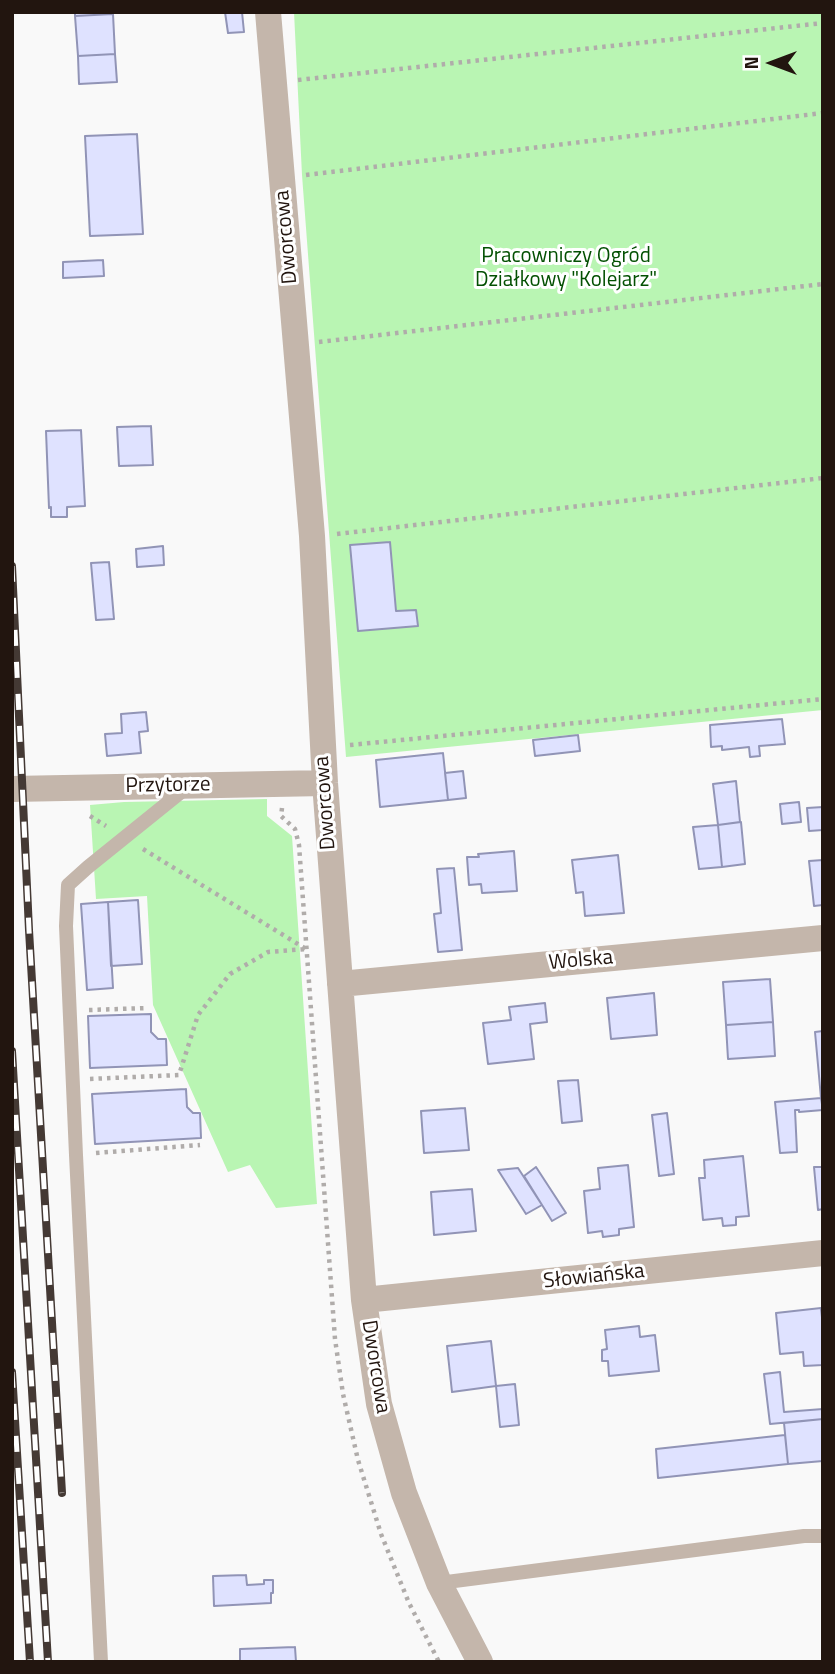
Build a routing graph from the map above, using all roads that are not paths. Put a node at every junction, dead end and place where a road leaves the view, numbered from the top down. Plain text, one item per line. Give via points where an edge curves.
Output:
1 (268, 12) edge
2 (325, 783) junction
3 (190, 785) junction
4 (12, 789) edge
5 (823, 938) edge
6 (340, 984) junction
7 (823, 1253) edge
8 (364, 1300) junction
9 (823, 1536) edge
10 (439, 1583) junction
11 (101, 1662) edge
12 (480, 1662) edge

1 - 2 street, Dworcowa via 312,536
2 - 3 street, Przytorze
2 - 6 street, Dworcowa
3 - 4 street, Przytorze
3 - 11 lane via 68,885 66,926
5 - 6 street, Wolska
6 - 8 street, Dworcowa
7 - 8 street, Słowiańska
8 - 10 street, Dworcowa via 379,1404 404,1493
9 - 10 lane
10 - 12 street, Dworcowa

